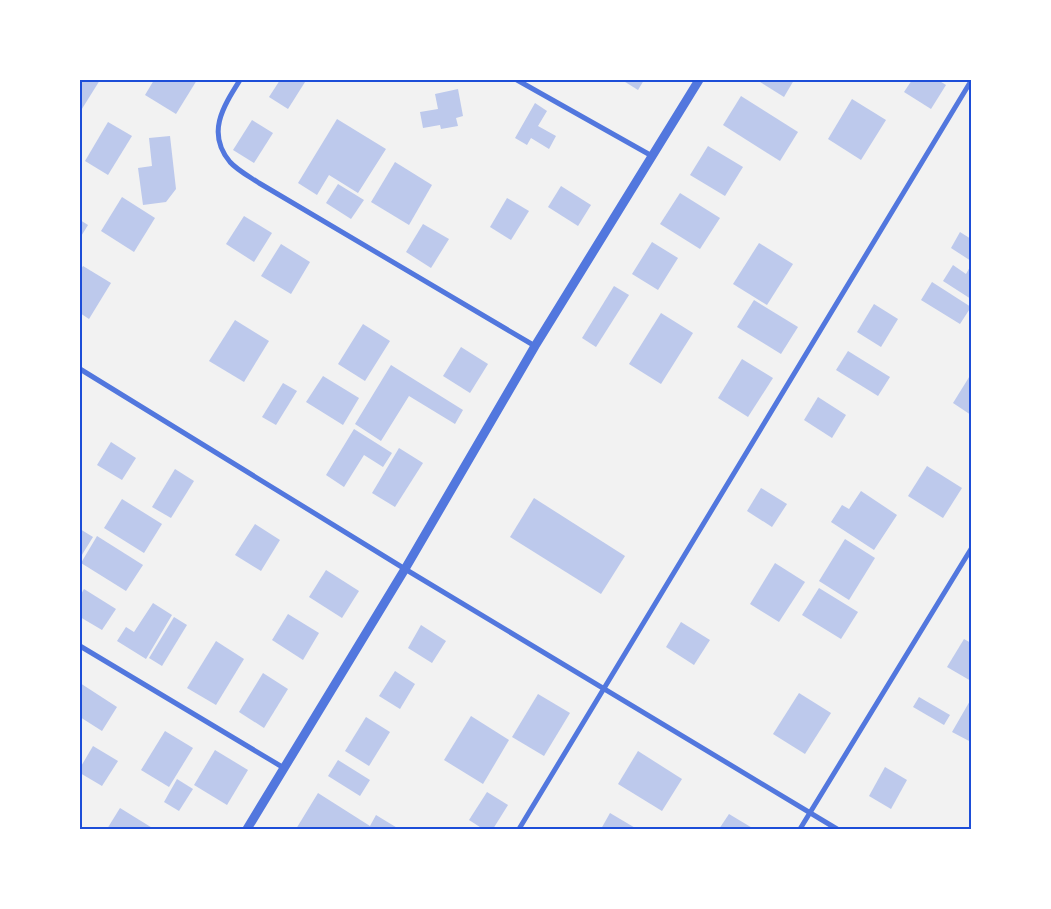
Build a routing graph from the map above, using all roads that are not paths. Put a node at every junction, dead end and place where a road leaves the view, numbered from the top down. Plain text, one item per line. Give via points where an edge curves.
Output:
1 (240, 80) edge
2 (516, 80) edge
3 (699, 80) edge
4 (971, 81) edge
5 (652, 156) junction
6 (535, 346) junction
7 (80, 369) edge
8 (971, 549) edge
9 (405, 569) junction
10 (80, 646) edge
11 (605, 688) junction
12 (284, 768) junction
13 (810, 813) junction
14 (247, 829) edge
15 (520, 829) edge
16 (800, 829) edge
17 (837, 829) edge

1 - 6 street via 226,102 218,124 219,143 231,163 259,183
2 - 5 street
3 - 5 street
4 - 11 street
5 - 6 street
6 - 9 street
7 - 9 street
8 - 13 street
9 - 11 street
9 - 12 street
10 - 12 street
11 - 13 street
11 - 15 street
12 - 14 street
13 - 16 street
13 - 17 street

